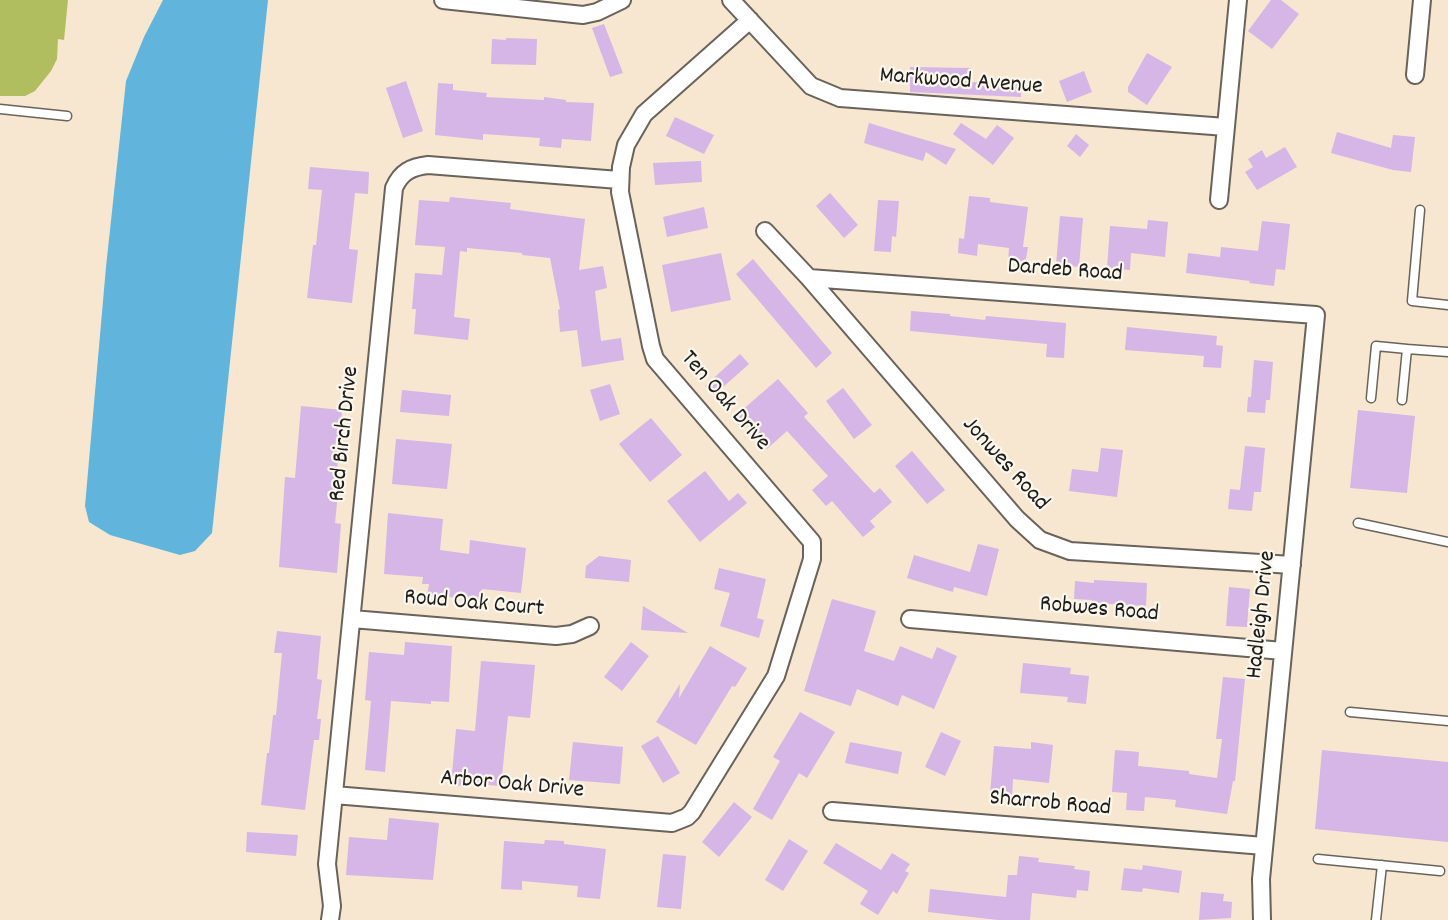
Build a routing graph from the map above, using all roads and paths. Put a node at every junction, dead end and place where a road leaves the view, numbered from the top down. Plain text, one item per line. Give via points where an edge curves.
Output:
1 (443, 0) edge
2 (622, 0) edge
3 (731, 0) edge
4 (1238, 0) edge
5 (1422, 0) edge
6 (750, 20) junction
7 (1415, 75) dead end
8 (0, 109) edge
9 (67, 116) dead end
10 (1226, 127) junction
11 (620, 180) junction
12 (1219, 200) dead end
13 (1420, 210) dead end
14 (765, 231) dead end
15 (809, 278) junction
16 (1448, 305) edge
17 (1316, 315) joint
18 (1407, 349) junction
19 (1448, 352) edge
20 (1371, 398) dead end
21 (1402, 400) dead end
22 (1358, 523) dead end
23 (1448, 542) edge
24 (1292, 565) junction
25 (352, 619) junction
26 (910, 619) dead end
27 (590, 626) dead end
28 (1283, 651) junction
29 (1350, 712) dead end
30 (1448, 721) edge
31 (334, 795) junction
32 (832, 811) dead end
33 (685, 818) joint
34 (1264, 846) junction
35 (1318, 859) dead end
36 (1382, 865) junction
37 (1440, 871) dead end
38 (330, 920) edge
39 (1262, 920) edge
40 (1376, 920) edge

1 - 2 street via 583,15
3 - 6 street, Markwood Avenue
4 - 10 street
5 - 7 street
6 - 10 street, Markwood Avenue via 811,86 840,98
6 - 11 street, Ten Oak Drive via 644,114 626,145
8 - 9 lane
10 - 12 street
11 - 25 street, Red Birch Drive via 428,165 409,169 398,181 393,192
11 - 33 street, Ten Oak Drive via 655,359 813,546 777,674
13 - 16 lane via 1412,301
14 - 15 street, Jonwes Road
15 - 17 street, Dardeb Road
15 - 24 street, Jonwes Road via 1017,519 1041,540 1070,551
17 - 24 street, Hadleigh Drive
18 - 19 lane
18 - 20 lane via 1376,346
18 - 21 lane
22 - 23 lane
24 - 28 street, Hadleigh Drive
25 - 27 street, Roud Oak Court via 556,636
25 - 31 street, Red Birch Drive
26 - 28 street, Robwes Road
28 - 34 street, Hadleigh Drive
29 - 30 lane
31 - 33 street, Arbor Oak Drive via 672,823
31 - 38 street, Red Birch Drive via 327,869 332,902
32 - 34 street, Sharrob Road
34 - 39 street, Hadleigh Drive
35 - 36 lane
36 - 37 lane
36 - 40 lane

